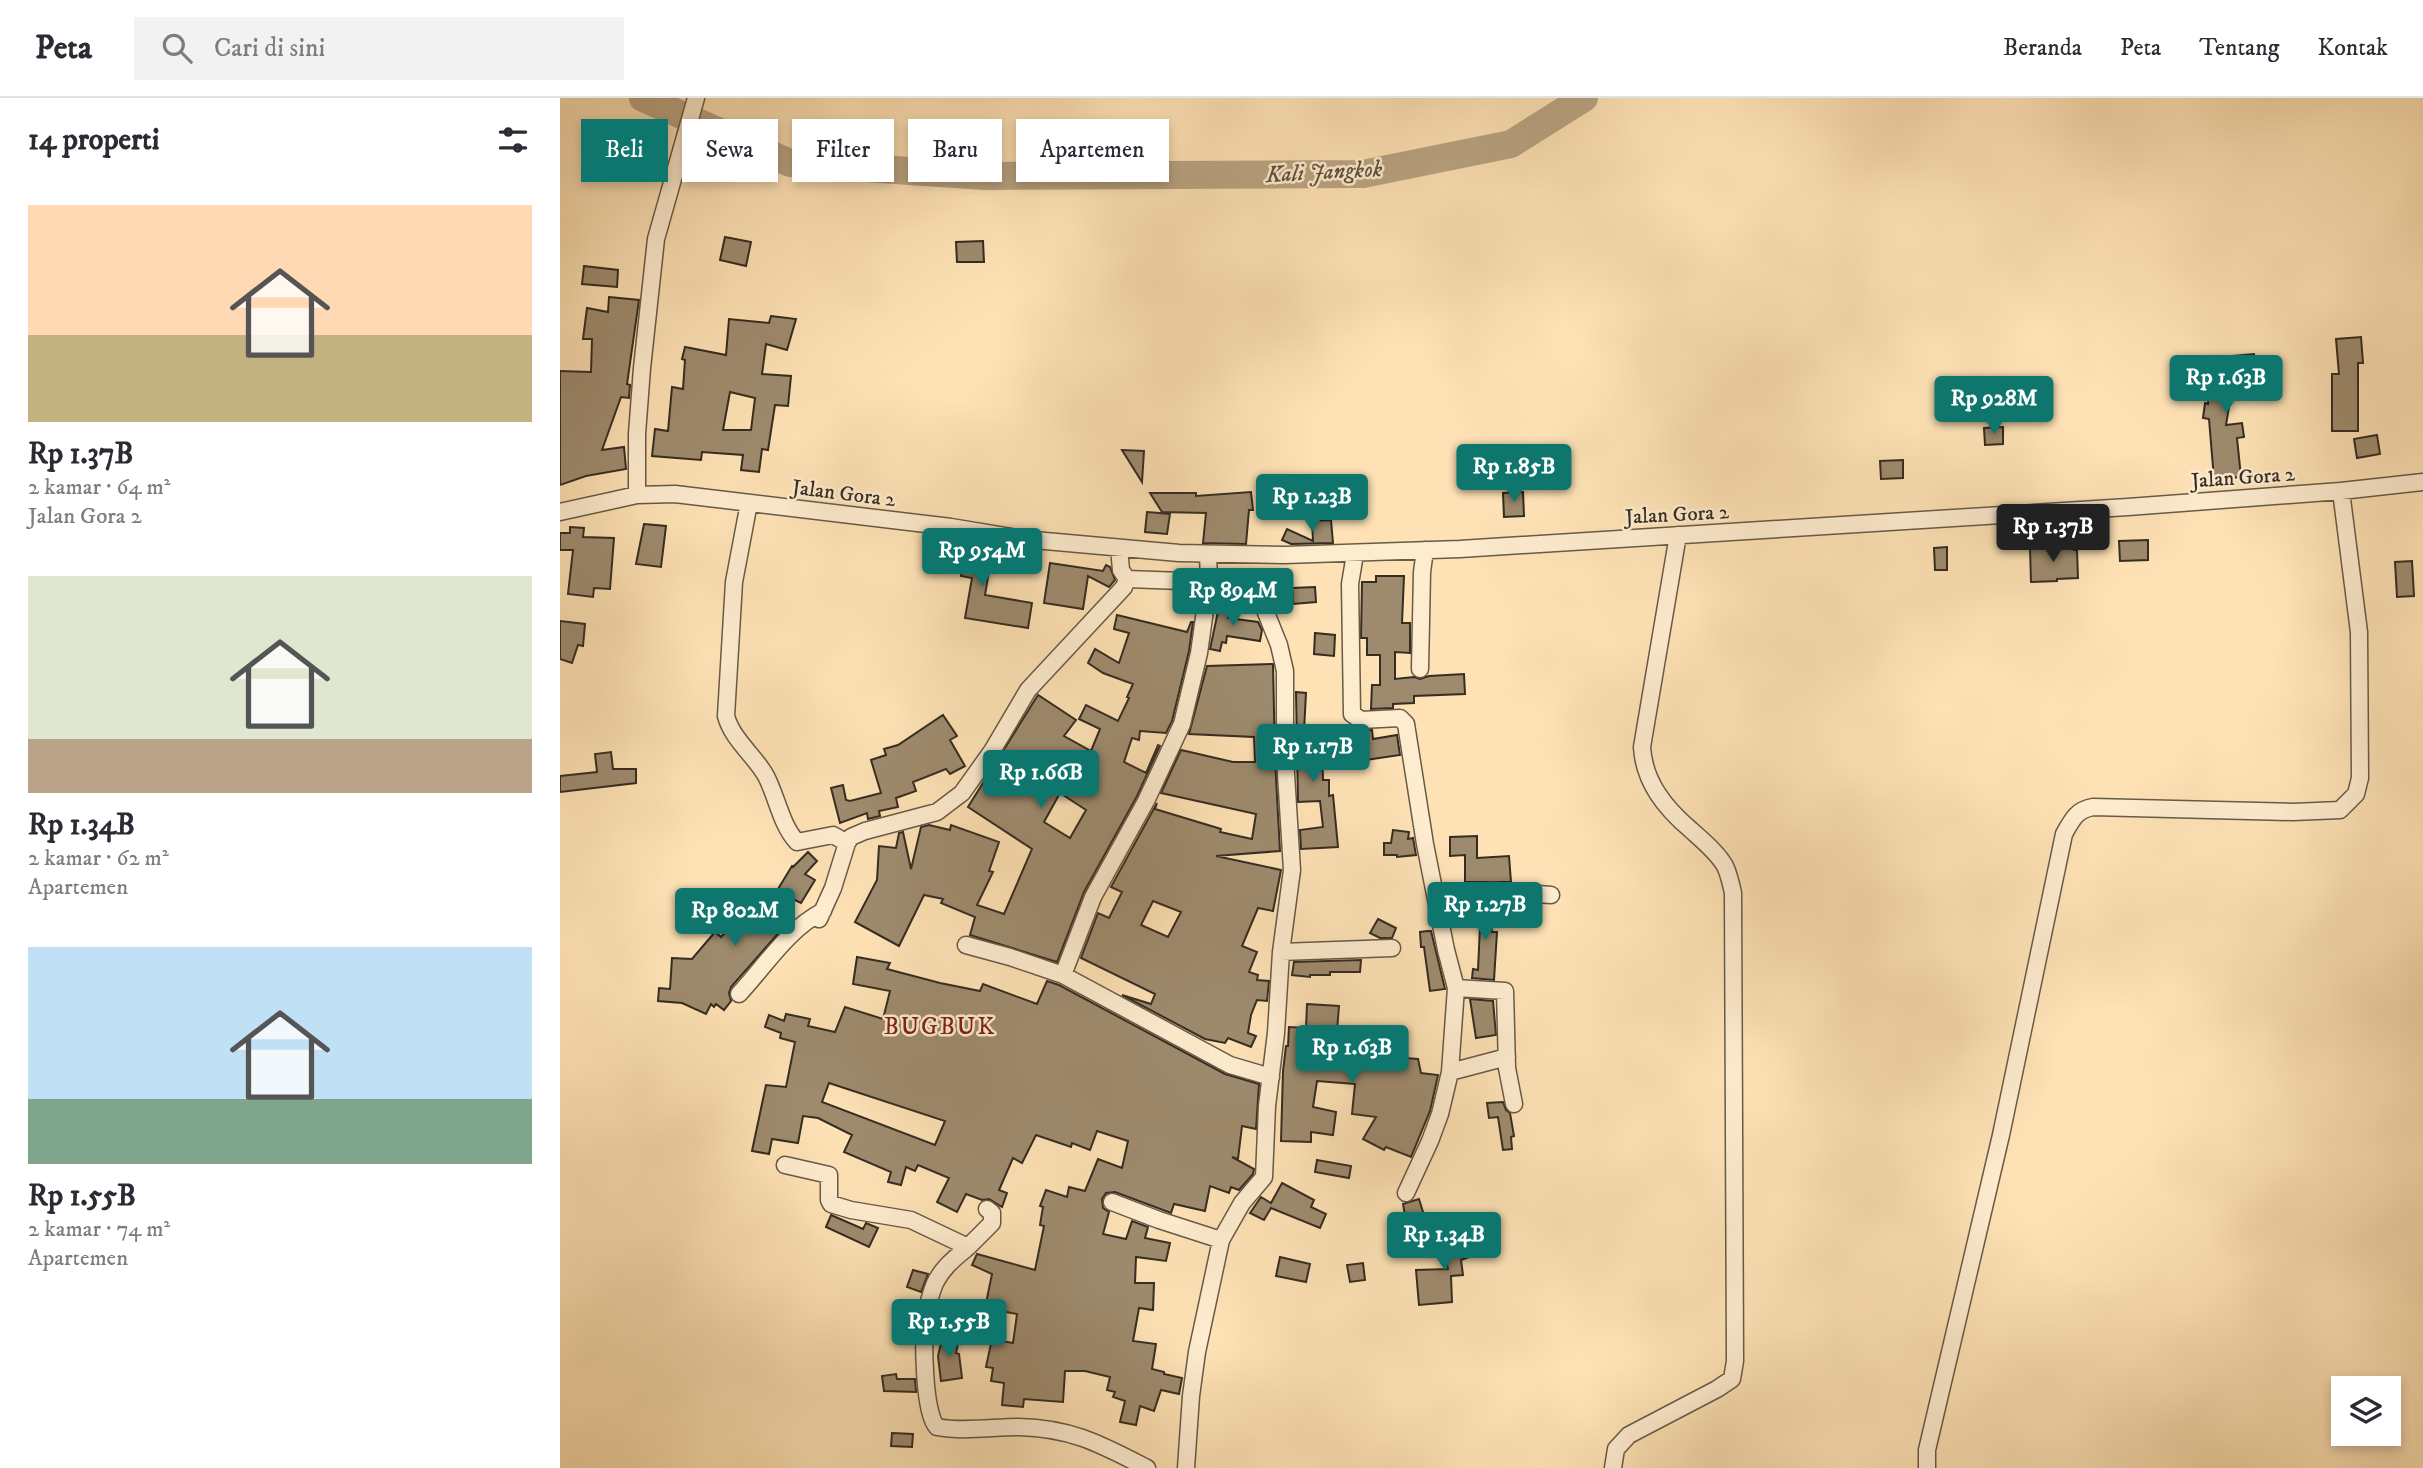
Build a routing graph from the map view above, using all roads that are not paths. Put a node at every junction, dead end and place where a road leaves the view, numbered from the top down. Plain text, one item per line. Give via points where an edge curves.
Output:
1 (696, 98) edge
2 (2423, 482) edge
3 (2341, 491) junction
4 (637, 495) junction
5 (748, 503) junction
6 (560, 512) edge
7 (1678, 536) junction
8 (1119, 548) junction
9 (1425, 550) junction
10 (1208, 554) junction
11 (1355, 554) junction
12 (1127, 579) junction
13 (1209, 582) junction
14 (1420, 668) dead end
15 (847, 843) junction
16 (1437, 894) junction
17 (1551, 895) dead end
18 (823, 911) junction
19 (811, 931) dead end
20 (966, 945) dead end
21 (1392, 948) dead end
22 (1281, 952) junction
23 (1063, 975) junction
24 (1456, 988) junction
25 (739, 994) dead end
26 (1507, 1057) junction
27 (1450, 1072) junction
28 (1271, 1077) junction
29 (1514, 1104) dead end
30 (785, 1165) dead end
31 (1406, 1193) dead end
32 (1112, 1202) dead end
33 (987, 1209) dead end
34 (1221, 1240) junction
35 (968, 1247) junction
36 (1147, 1468) edge
37 (1186, 1468) edge
38 (1613, 1468) edge
39 (1927, 1468) edge

1 - 4 street via 656,239 637,434
2 - 3 street, Jalan Gora 2
3 - 7 street, Jalan Gora 2
3 - 39 street via 2359,632 2360,778 2356,794 2340,810 2092,807 2074,816 2064,834 1998,1149 1927,1450
4 - 5 street, Jalan Gora 2 via 675,494
4 - 6 street, Jalan Gora 2
5 - 8 street, Jalan Gora 2
5 - 15 street via 734,582 726,716 766,776 797,842 833,835
7 - 9 street, Jalan Gora 2
7 - 38 street via 1643,763 1668,808 1718,855 1727,869 1732,893 1735,1361 1732,1379 1629,1435 1616,1449
8 - 10 street, Jalan Gora 2
8 - 12 street via 1121,570
9 - 11 street, Jalan Gora 2
9 - 14 street
10 - 11 street, Jalan Gora 2
10 - 13 street
11 - 16 street via 1350,584 1352,714 1361,720 1405,721
12 - 13 street
12 - 15 street via 1028,690 962,793 937,812 865,831
13 - 22 street via 1244,585 1254,592 1282,655 1292,870
13 - 23 street via 1182,724 1093,897
15 - 18 street
16 - 17 street
16 - 24 street
18 - 19 street
18 - 25 street via 787,937
20 - 23 street
21 - 22 street
22 - 28 street
23 - 28 street via 1230,1065
24 - 26 street via 1504,990
24 - 27 street
26 - 27 street
26 - 29 street
27 - 31 street via 1436,1127
28 - 34 street via 1264,1177 1242,1203
30 - 35 street via 829,1175 831,1204 911,1220
32 - 34 street
33 - 35 street via 992,1223
34 - 37 street via 1197,1352
35 - 36 street via 941,1272 926,1316 925,1363 934,1423 940,1428 1023,1427 1077,1434

